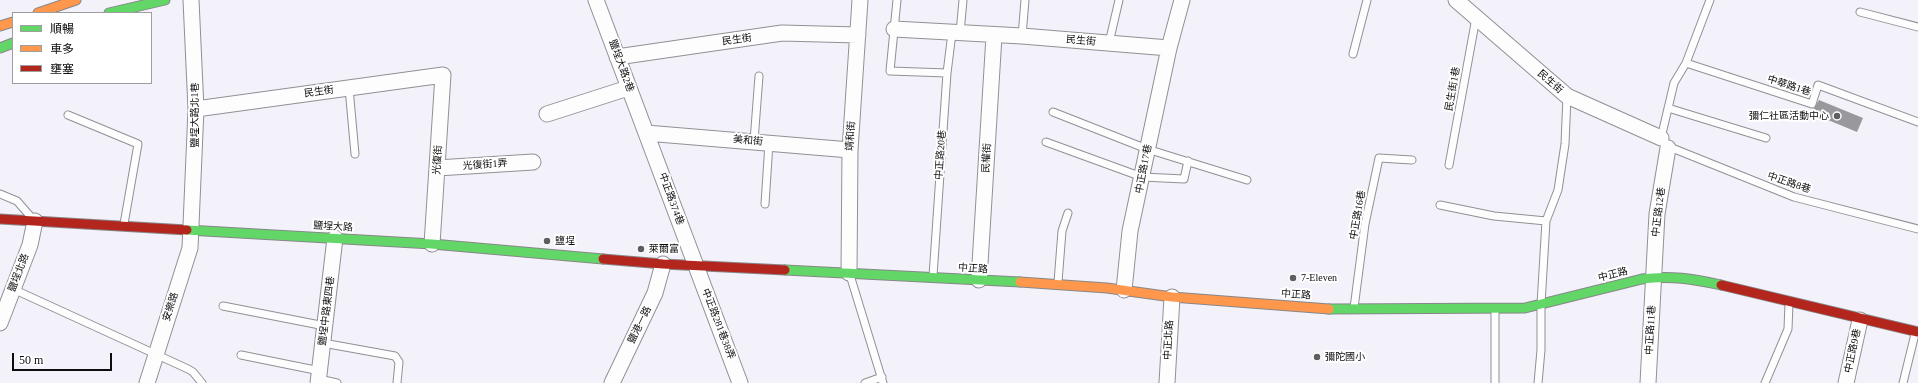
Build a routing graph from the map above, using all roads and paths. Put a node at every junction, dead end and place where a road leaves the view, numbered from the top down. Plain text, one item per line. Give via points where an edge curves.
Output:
1 (76, 0) edge
2 (165, 0) edge
3 (191, 0) edge
4 (596, 0) edge
5 (860, 0) edge
6 (897, 0) edge
7 (963, 0) edge
8 (1025, 0) edge
9 (1119, 0) edge
10 (1182, 0) edge
11 (1367, 0) edge
12 (1456, 0) edge
13 (1710, 0) edge
14 (41, 12) edge
15 (113, 12) edge
16 (1860, 12) dead end
17 (1476, 16) junction
18 (12, 22) edge
19 (0, 26) edge
20 (1918, 27) edge
21 (894, 28) junction
22 (956, 33) junction
23 (858, 35) junction
24 (994, 36) junction
25 (1022, 36) junction
26 (12, 43) edge
27 (1109, 44) junction
28 (0, 48) edge
29 (1169, 48) junction
30 (1353, 54) dead end
31 (617, 57) junction
32 (1686, 63) junction
33 (947, 73) junction
34 (443, 75) joint
35 (759, 76) dead end
36 (349, 88) junction
37 (628, 88) junction
38 (1567, 96) junction
39 (1668, 108) junction
40 (196, 109) junction
41 (1052, 112) dead end
42 (547, 114) dead end
43 (68, 115) dead end
44 (1918, 122) edge
45 (646, 133) junction
46 (1766, 138) dead end
47 (762, 142) junction
48 (1046, 142) dead end
49 (1665, 143) junction
50 (1147, 148) junction
51 (850, 150) junction
52 (355, 154) dead end
53 (1412, 160) dead end
54 (1188, 161) junction
55 (533, 162) dead end
56 (1449, 165) dead end
57 (437, 168) junction
58 (1142, 177) junction
59 (1247, 180) dead end
60 (0, 194) edge
61 (765, 204) dead end
62 (1440, 205) dead end
63 (1068, 213) dead end
64 (0, 219) edge
65 (35, 221) junction
66 (1546, 221) junction
67 (123, 226) junction
68 (192, 230) junction
69 (1918, 230) edge
70 (335, 238) junction
71 (432, 244) junction
72 (663, 264) junction
73 (695, 265) junction
74 (850, 273) junction
75 (933, 277) junction
76 (1653, 277) junction
77 (979, 280) junction
78 (1058, 284) junction
79 (13, 288) junction
80 (1124, 290) junction
81 (1172, 297) junction
82 (1789, 303) junction
83 (1541, 304) junction
84 (224, 306) dead end
85 (1495, 309) junction
86 (1354, 310) junction
87 (1860, 320) junction
88 (0, 323) edge
89 (325, 326) junction
90 (1917, 332) edge
91 (323, 343) junction
92 (156, 355) junction
93 (241, 355) dead end
94 (319, 378) edge
95 (882, 380) edge
96 (147, 383) edge
97 (202, 383) edge
98 (336, 383) edge
99 (397, 383) edge
100 (612, 383) edge
101 (740, 383) edge
102 (865, 383) edge
103 (1167, 383) edge
104 (1495, 383) edge
105 (1538, 383) edge
106 (1648, 383) edge
107 (1765, 383) edge
108 (1846, 383) edge
109 (1903, 383) edge

1 - 14 street
2 - 15 street
3 - 40 street, 鹽埕大路北1巷
4 - 31 street, 鹽埕大路2巷
5 - 23 street, 靖和街
6 - 21 lane
7 - 22 lane, 中正路20巷
8 - 25 lane
9 - 27 lane
10 - 29 street, 中正路17巷
11 - 30 lane
12 - 17 street, 民生街
13 - 32 lane
16 - 20 lane
17 - 38 street, 民生街
17 - 56 lane, 民生街1巷
18 - 19 street
21 - 22 street
21 - 33 lane via 890,71
22 - 24 street
22 - 33 lane, 中正路20巷
23 - 31 street, 民生街 via 782,33
23 - 51 street, 靖和街
24 - 25 street, 民生街
24 - 77 street, 民權街
25 - 27 street, 民生街
26 - 28 street
27 - 29 street, 民生街
29 - 50 street, 中正路17巷
31 - 37 street, 鹽埕大路2巷
32 - 39 lane via 1674,83
32 - 44 lane, 中華路1巷 via 1812,104 1818,86
33 - 75 lane, 中正路20巷
34 - 36 street, 民生街
34 - 57 street, 光復街
35 - 47 lane
36 - 40 street, 民生街
36 - 52 lane
37 - 42 street
37 - 45 street, 鹽埕大路2巷
38 - 49 street, 民生街
38 - 66 lane via 1565,144 1558,190
39 - 46 lane
39 - 49 lane
40 - 68 street, 鹽埕大路北1巷
41 - 50 lane
43 - 67 lane via 138,144
45 - 47 street, 美和街
45 - 73 street, 中正路374巷
47 - 51 street, 美和街
47 - 61 lane
48 - 58 lane
49 - 69 lane, 中正路8巷 via 1794,197
49 - 76 street, 中正路12巷
50 - 54 lane
50 - 58 street, 中正路17巷
51 - 74 street, 靖和街
53 - 86 lane, 中正路16巷 via 1379,158 1365,224
54 - 58 lane via 1184,180
54 - 59 lane
55 - 57 street, 光復街1弄
57 - 71 street, 光復街
58 - 80 street, 中正路17巷 via 1130,231
60 - 65 lane via 17,201
62 - 66 lane via 1494,216
63 - 78 lane via 1062,231
64 - 65 street, 鹽埕大路
65 - 67 street, 鹽埕大路
65 - 79 street, 鹽埕北路 via 30,245
66 - 83 lane
67 - 68 street, 鹽埕大路
68 - 70 street, 鹽埕大路
68 - 92 street, 安樂路 via 190,248
70 - 71 street, 鹽埕大路
70 - 89 street, 鹽埕中路東四巷
71 - 72 street, 鹽埕大路
72 - 73 street, 中正路
72 - 100 street, 鹽港一路 via 655,293
73 - 74 street, 中正路
73 - 101 street, 中正路281巷38弄
74 - 75 street, 中正路
74 - 95 lane
75 - 77 street, 中正路
76 - 82 street, 中正路 via 1690,278
76 - 83 street, 中正路
76 - 106 street, 中正路11巷
77 - 78 street, 中正路
78 - 80 street, 中正路
79 - 88 street, 鹽埕北路
79 - 92 lane
80 - 81 street, 中正路
81 - 86 street, 中正路
81 - 103 street, 中正北路
82 - 87 street, 中正路
82 - 107 lane via 1788,329
83 - 85 street, 中正路 via 1525,308
83 - 105 lane
84 - 89 lane
85 - 86 street, 中正路
85 - 104 lane
87 - 90 street, 中正路
87 - 108 street, 中正路9巷
89 - 91 street, 鹽埕中路東四巷
90 - 109 lane
91 - 94 street, 鹽埕中路東四巷
91 - 99 lane via 395,356 399,362
92 - 96 street, 安樂路
92 - 97 lane via 193,372
93 - 94 lane
94 - 98 lane
95 - 102 lane

